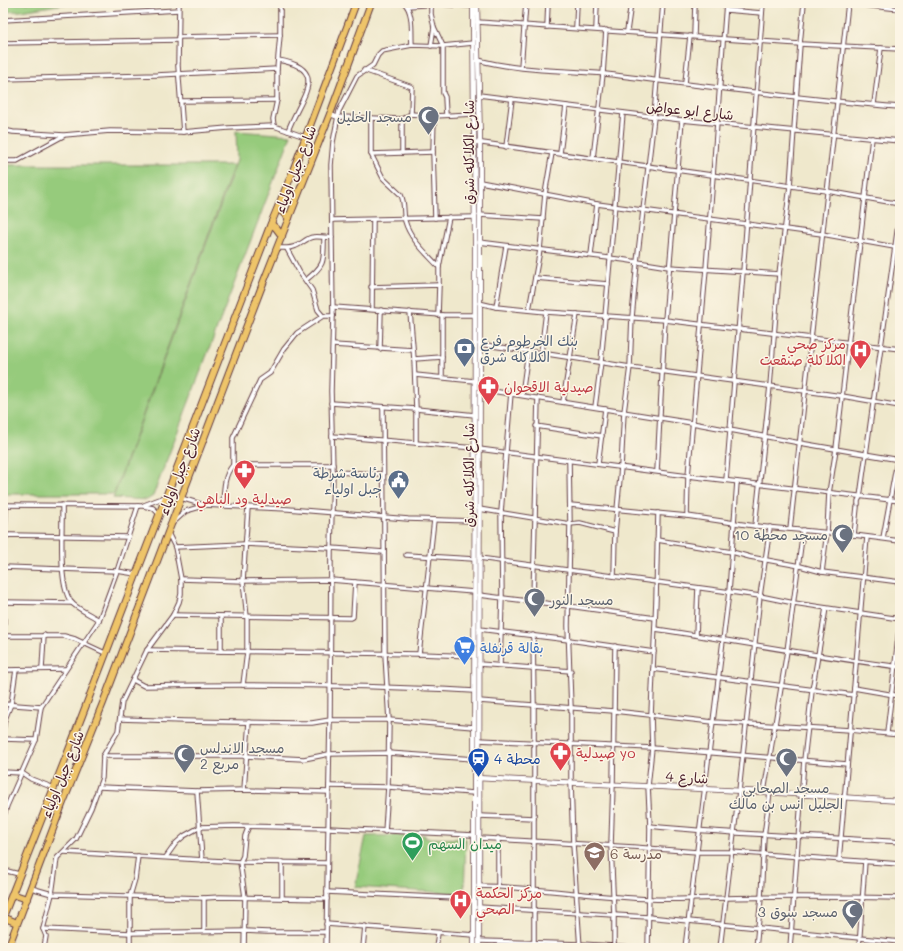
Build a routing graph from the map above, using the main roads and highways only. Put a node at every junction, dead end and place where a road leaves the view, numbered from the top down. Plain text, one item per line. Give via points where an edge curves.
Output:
1 (356, 3) edge
2 (371, 3) edge
3 (278, 208) junction
4 (289, 218) junction
5 (271, 224) junction
6 (282, 236) junction
7 (12, 894) junction
8 (27, 899) junction
9 (3, 917) edge
10 (17, 923) junction
11 (8, 948) edge

1 - 3 highway, شارع جبل اولياء
2 - 4 highway, شارع جبل اولياء
3 - 4 highway
3 - 5 highway, شارع جبل اولياء
4 - 6 highway, شارع جبل اولياء
5 - 6 highway
5 - 7 highway, شارع جبل اولياء
6 - 8 highway, شارع جبل اولياء
7 - 8 highway
7 - 9 highway, شارع جبل اولياء
8 - 10 highway, شارع جبل اولياء
9 - 10 highway
10 - 11 highway, شارع جبل اولياء

